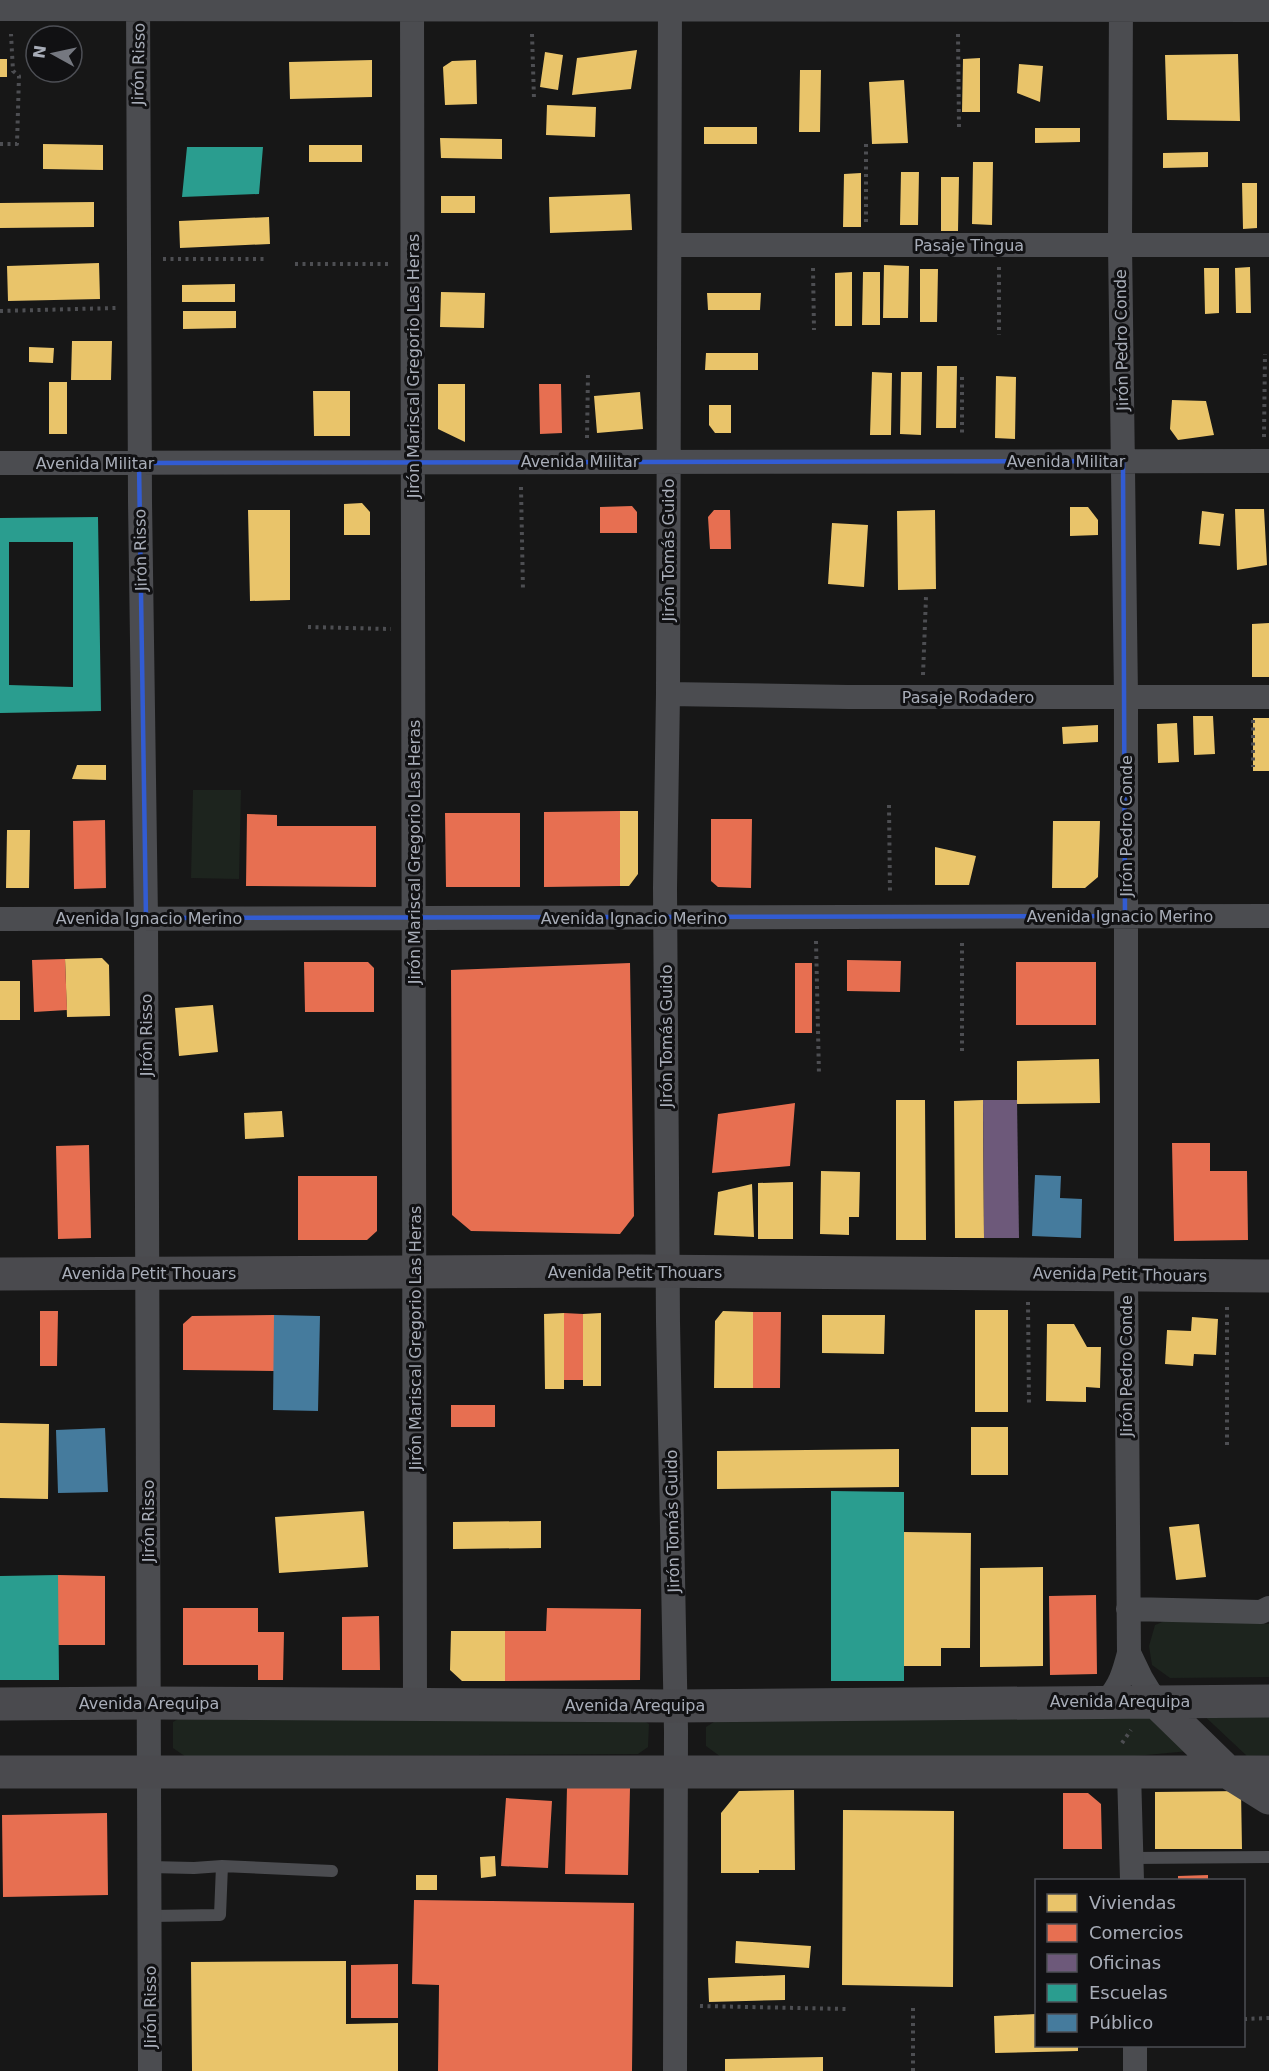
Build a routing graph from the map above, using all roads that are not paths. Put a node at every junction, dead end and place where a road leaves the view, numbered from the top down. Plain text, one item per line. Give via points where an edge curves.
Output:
1 (139, 4) edge
2 (412, 4) edge
3 (670, 5) edge
4 (1121, 5) edge
5 (6, 6) edge
6 (1269, 10) edge
7 (1120, 244) junction
8 (1269, 244) edge
9 (670, 245) junction
10 (413, 461) junction
11 (669, 461) junction
12 (1123, 461) junction
13 (1267, 461) edge
14 (139, 463) junction
15 (0, 464) edge
16 (668, 694) junction
17 (1126, 697) junction
18 (1261, 697) edge
19 (1125, 916) junction
20 (1269, 916) edge
21 (666, 917) junction
22 (146, 918) junction
23 (414, 918) junction
24 (0, 919) edge
25 (415, 1272) junction
26 (667, 1272) junction
27 (0, 1274) edge
28 (147, 1274) junction
29 (1126, 1274) junction
30 (1269, 1276) edge
31 (1269, 1608) edge
32 (1128, 1609) junction
33 (1129, 1653) junction
34 (1106, 1701) junction
35 (1155, 1701) junction
36 (1269, 1701) edge
37 (149, 1702) junction
38 (0, 1704) edge
39 (415, 1704) junction
40 (675, 1706) junction
41 (149, 1771) junction
42 (676, 1771) junction
43 (0, 1772) edge
44 (1129, 1772) junction
45 (1269, 1772) edge
46 (1229, 1773) junction
47 (1269, 1798) edge
48 (1269, 1857) edge
49 (222, 1866) junction
50 (150, 1867) junction
51 (1131, 1869) edge
52 (332, 1871) dead end
53 (150, 1916) junction
54 (1135, 2047) edge
55 (150, 2071) edge
56 (675, 2071) edge
57 (1135, 2071) edge

1 - 2 street
1 - 5 street
1 - 14 street, Jirón Risso
2 - 3 street via 531,9
2 - 10 street, Jirón Mariscal Gregorio Las Heras
3 - 4 street via 958,10
3 - 9 street, Jirón Tomás Guido
4 - 6 street
4 - 7 street, Jirón Pedro Conde
7 - 8 street, Pasaje Tingua
7 - 9 street, Pasaje Tingua
7 - 12 street, Jirón Pedro Conde
9 - 11 street, Jirón Tomás Guido
10 - 11 street, Avenida Militar
10 - 14 street, Avenida Militar
10 - 23 street, Jirón Mariscal Gregorio Las Heras
11 - 12 street, Avenida Militar
11 - 16 street, Jirón Tomás Guido
12 - 13 street, Avenida Militar
12 - 17 street, Jirón Pedro Conde
14 - 15 street, Avenida Militar
14 - 22 street, Jirón Risso
16 - 17 street, Pasaje Rodadero
16 - 21 street, Jirón Tomás Guido
17 - 18 street, Pasaje Rodadero
17 - 19 street, Jirón Pedro Conde
19 - 20 street, Avenida Ignacio Merino
19 - 21 street, Avenida Ignacio Merino
19 - 29 street, Jirón Pedro Conde
21 - 23 street, Avenida Ignacio Merino
21 - 26 street, Jirón Tomás Guido
22 - 23 street, Avenida Ignacio Merino
22 - 24 street, Avenida Ignacio Merino
22 - 28 street, Jirón Risso
23 - 25 street, Jirón Mariscal Gregorio Las Heras
25 - 26 main road, Avenida Petit Thouars
25 - 28 main road, Avenida Petit Thouars
25 - 39 street, Jirón Mariscal Gregorio Las Heras
26 - 29 main road, Avenida Petit Thouars
26 - 40 street, Jirón Tomás Guido
27 - 28 main road, Avenida Petit Thouars
28 - 37 street, Jirón Risso
29 - 30 main road, Avenida Petit Thouars
29 - 32 street, Jirón Pedro Conde
31 - 32 street via 1261,1612
32 - 33 street, Jirón Pedro Conde
33 - 34 street, Jirón Pedro Conde via 1119,1684
33 - 35 street, Jirón Pedro Conde
34 - 35 main road, Avenida Arequipa
34 - 40 main road, Avenida Arequipa
35 - 36 main road, Avenida Arequipa
35 - 46 main road
37 - 38 main road, Avenida Arequipa
37 - 39 main road, Avenida Arequipa
37 - 41 street, Jirón Risso
39 - 40 main road, Avenida Arequipa
40 - 42 street, Jirón Tomás Guido
41 - 42 main road
41 - 43 main road
41 - 50 street, Jirón Risso
42 - 44 main road
42 - 56 street, Jirón Tomás Guido
44 - 46 main road
44 - 51 street
45 - 46 main road
46 - 47 main road
48 - 51 lane
49 - 50 lane
49 - 52 lane
49 - 53 lane via 220,1915
50 - 53 street, Jirón Risso
53 - 55 street, Jirón Risso
54 - 57 street

